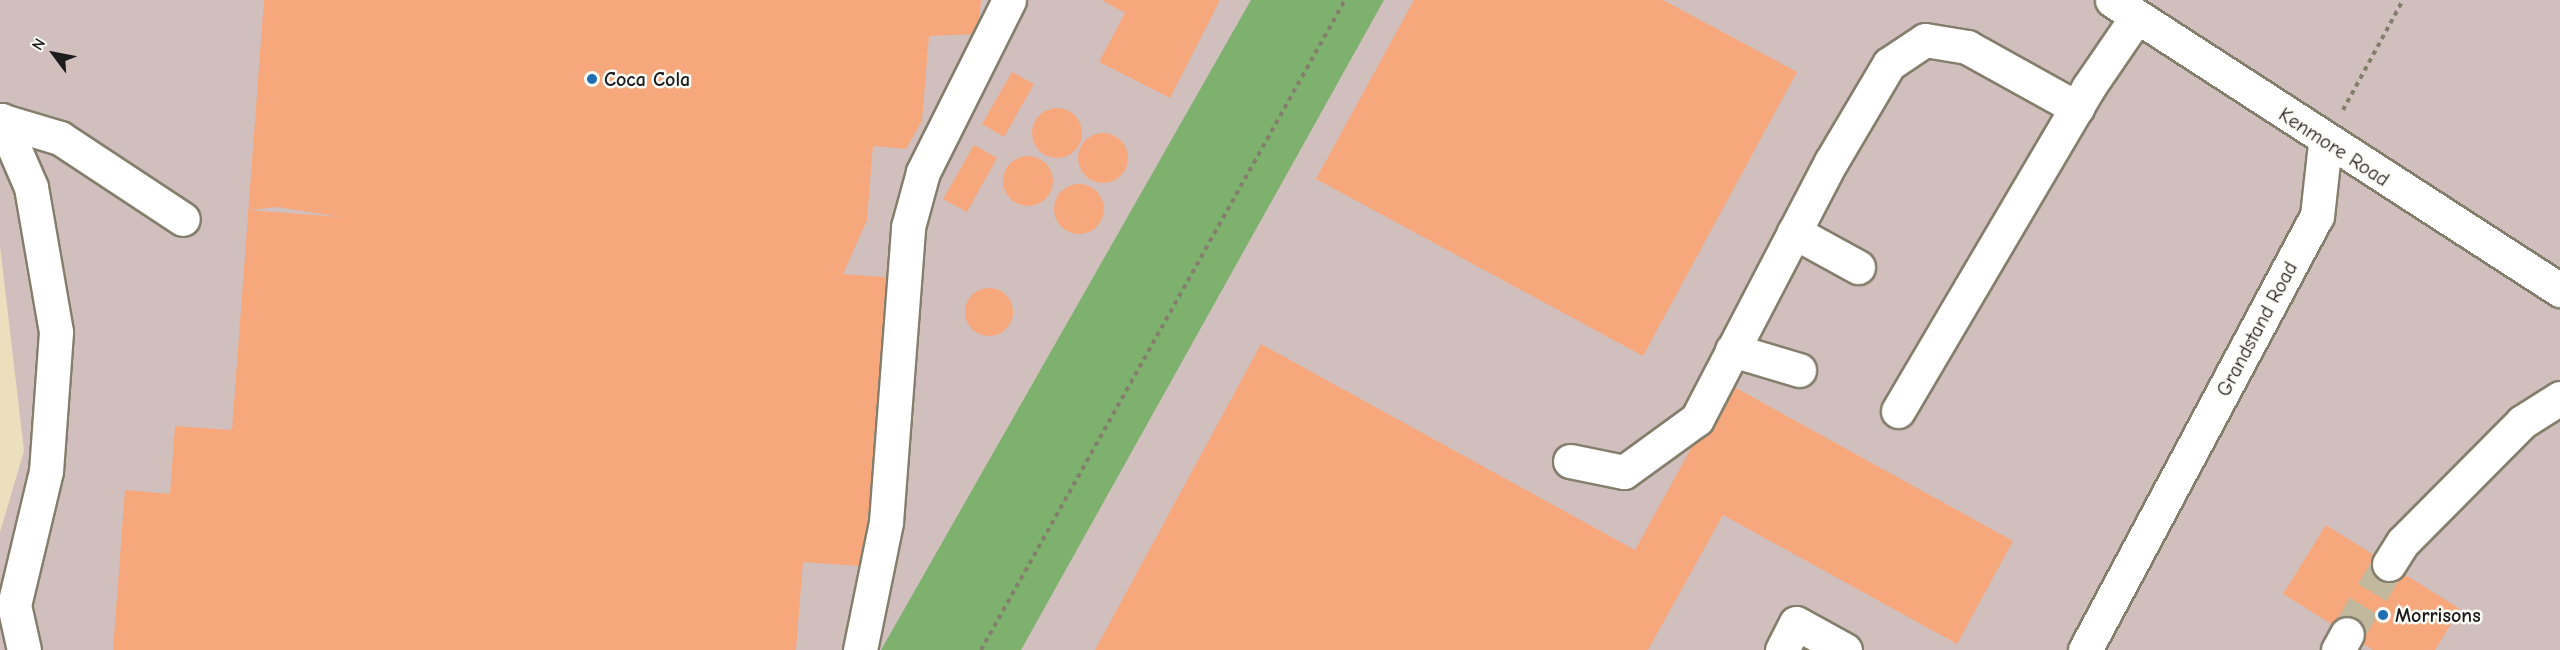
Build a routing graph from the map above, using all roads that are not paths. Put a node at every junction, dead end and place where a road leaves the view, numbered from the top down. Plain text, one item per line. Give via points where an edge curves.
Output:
1 (1009, 0) edge
2 (2124, 9) edge
3 (2077, 108) junction
4 (1, 120) edge
5 (2325, 142) junction
6 (183, 219) dead end
7 (1794, 232) junction
8 (1858, 267) dead end
9 (2560, 290) edge
10 (1732, 350) junction
11 (1798, 370) dead end
12 (2560, 398) edge
13 (1898, 411) dead end
14 (1570, 462) dead end
15 (2389, 564) tunnel mouth
16 (24, 650) edge
17 (860, 650) edge
18 (1782, 650) edge
19 (1845, 650) edge
20 (2085, 650) edge

1 - 17 street via 923,172 908,227 886,522
2 - 3 street
2 - 5 street, Kenmore Road
3 - 7 street via 1967,47 1925,40 1889,64
3 - 13 street
4 - 6 street via 60,138
4 - 16 street via 31,187 56,332 46,471 14,605
5 - 9 street, Kenmore Road
5 - 20 street, Grandstand Road via 2317,216
7 - 8 street
7 - 10 street
10 - 11 street
10 - 14 street via 1697,419 1661,448 1624,472
12 - 15 street via 2522,422 2403,542
18 - 19 street via 1796,623

